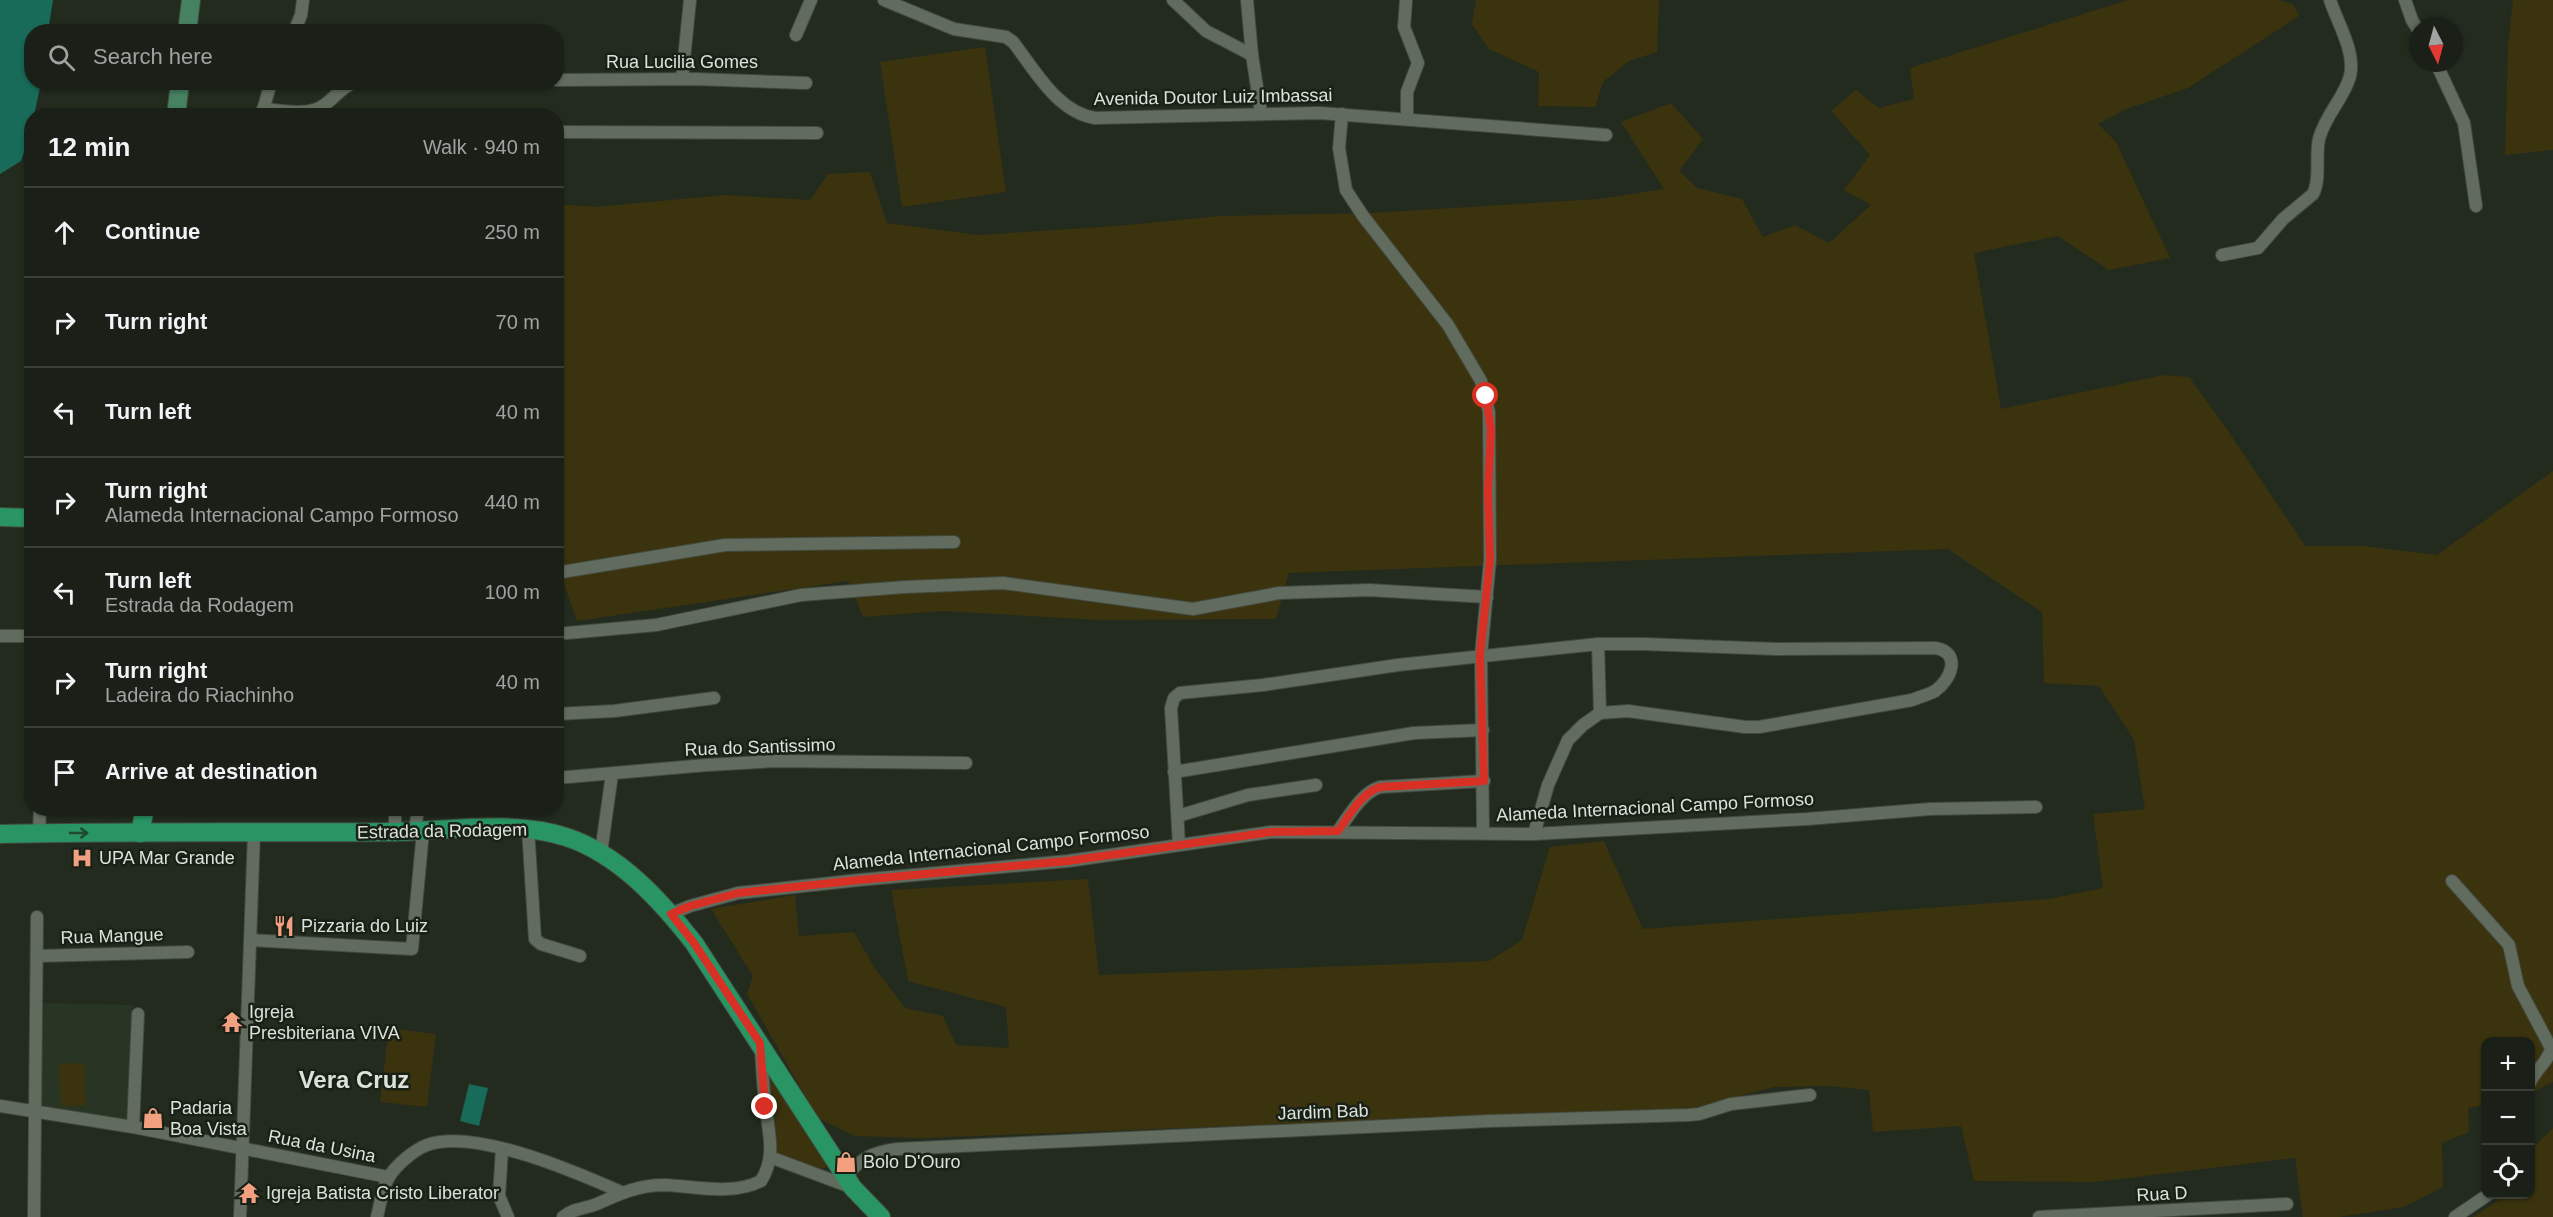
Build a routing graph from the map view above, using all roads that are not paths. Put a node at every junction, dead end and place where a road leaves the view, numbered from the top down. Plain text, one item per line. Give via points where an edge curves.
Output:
1 (191, 0) edge
2 (303, 0) edge
3 (690, 0) edge
4 (811, 0) edge
5 (884, 0) edge
6 (1173, 0) edge
7 (1247, 0) edge
8 (2330, 0) edge
9 (2405, 0) edge
10 (1406, 1) edge
11 (2413, 18) edge
12 (188, 24) edge
13 (298, 24) edge
14 (796, 35) dead end
15 (1252, 55) junction
16 (2440, 72) edge
17 (682, 79) junction
18 (564, 80) edge
19 (806, 83) dead end
20 (179, 90) edge
21 (269, 90) edge
22 (340, 90) edge
23 (177, 108) edge
24 (263, 108) edge
25 (318, 108) edge
26 (1261, 113) junction
27 (1342, 114) junction
28 (1407, 118) junction
29 (564, 132) edge
30 (817, 133) dead end
31 (1606, 135) dead end
32 (2476, 206) dead end
33 (2222, 255) dead end
34 (0, 517) edge
35 (24, 518) edge
36 (954, 542) dead end
37 (564, 572) edge
38 (1487, 597) junction
39 (564, 633) edge
40 (0, 636) edge
41 (24, 636) edge
42 (1598, 644) junction
43 (1480, 655) junction
44 (714, 698) dead end
45 (1600, 713) junction
46 (564, 714) edge
47 (1483, 730) junction
48 (966, 763) dead end
49 (1174, 772) junction
50 (612, 774) junction
51 (564, 777) edge
52 (1484, 781) junction
53 (1316, 785) dead end
54 (2037, 807) dead end
55 (40, 816) edge
56 (144, 816) edge
57 (395, 816) edge
58 (418, 816) edge
59 (1178, 816) junction
60 (528, 830) junction
61 (419, 831) junction
62 (1338, 831) junction
63 (394, 832) junction
64 (39, 833) junction
65 (141, 833) junction
66 (254, 833) junction
67 (1483, 833) junction
68 (0, 834) edge
69 (1534, 834) junction
70 (1179, 846) junction
71 (601, 854) junction
72 (2452, 881) dead end
73 (671, 914) junction
74 (37, 917) dead end
75 (251, 940) junction
76 (188, 952) dead end
77 (580, 956) dead end
78 (37, 957) junction
79 (138, 1014) dead end
80 (760, 1043) junction
81 (2535, 1073) edge
82 (1810, 1095) dead end
83 (0, 1106) edge
84 (35, 1111) junction
85 (133, 1126) junction
86 (241, 1148) junction
87 (502, 1149) junction
88 (770, 1158) junction
89 (388, 1177) junction
90 (849, 1182) junction
91 (621, 1192) junction
92 (2482, 1199) edge
93 (2288, 1204) dead end
94 (2170, 1214) edge
95 (2076, 1216) edge
96 (34, 1217) edge
97 (240, 1217) edge
98 (377, 1217) edge
99 (508, 1217) edge
100 (563, 1217) edge
101 (881, 1217) edge
102 (2039, 1217) edge
103 (2455, 1217) edge

1 - 12 street
2 - 13 street
3 - 17 street
4 - 14 street
5 - 26 street, Avenida Doutor Luiz Imbassai via 954,29 1006,38 1061,102 1080,116
6 - 15 street via 1206,31
7 - 15 street
8 - 33 street via 2346,38 2351,71 2321,131 2314,191 2258,248
9 - 11 street
10 - 28 street via 1404,27 1418,63 1407,92
15 - 26 street
16 - 32 street via 2464,123
17 - 18 street, Rua Lucilia Gomes
17 - 19 street, Rua Lucilia Gomes
20 - 23 street
21 - 24 street
22 - 25 street
26 - 27 street, Avenida Doutor Luiz Imbassai
27 - 28 street, Avenida Doutor Luiz Imbassai
27 - 38 street via 1339,148 1346,190 1448,325 1470,359 1486,396 1491,430
28 - 31 street, Avenida Doutor Luiz Imbassai
29 - 30 street
34 - 35 main road
36 - 37 street via 725,544
38 - 39 street via 1369,590 1279,593 1193,609 1003,583 916,586 801,595 656,625
38 - 43 street
40 - 41 street
42 - 43 street
42 - 45 street
42 - 45 street via 1936,648 1951,656 1952,668 1935,691 1912,700 1776,725 1745,727 1628,711
43 - 47 street
43 - 49 street via 1180,693 1171,708
44 - 46 street
45 - 69 street via 1569,740 1551,775
47 - 49 street via 1404,735
47 - 52 street
48 - 50 street, Rua do Santissimo via 777,761
49 - 59 street
50 - 51 street, Rua do Santissimo
50 - 71 street
52 - 62 street via 1380,787 1356,806
52 - 67 street
53 - 59 street via 1248,795
54 - 69 street, Alameda Internacional Campo Formoso via 1930,809
55 - 64 street
56 - 65 main road
57 - 63 street
58 - 61 street
59 - 70 street
60 - 61 main road, Estrada da Rodagem
60 - 71 main road, Estrada da Rodagem via 566,837
60 - 77 street via 535,939
61 - 63 main road, Estrada da Rodagem
61 - 75 street via 412,949
62 - 67 street, Alameda Internacional Campo Formoso
62 - 70 street, Alameda Internacional Campo Formoso via 1271,832
63 - 66 main road, Estrada da Rodagem
64 -> 65 main road, Estrada da Rodagem
64 - 68 main road, Estrada da Rodagem
65 - 66 main road, Estrada da Rodagem
66 - 75 street
67 - 69 street, Alameda Internacional Campo Formoso
70 - 73 street, Alameda Internacional Campo Formoso via 1002,868 738,893
71 - 73 main road, Estrada da Rodagem via 650,892
72 - 81 street via 2509,945 2518,986 2551,1048
73 - 80 main road, Estrada da Rodagem
74 - 78 street
75 - 86 street
76 - 78 street, Rua Mangue
78 - 84 street
79 - 85 street
80 - 88 street
80 - 90 main road, Estrada da Rodagem
82 - 90 street, Jardim Bab via 1731,1104 1688,1115 897,1149 877,1151 866,1157 854,1166
83 - 84 street, Rua da Usina
84 - 85 street, Rua da Usina
84 - 96 street
85 - 86 street, Rua da Usina
86 - 89 street, Rua da Usina
86 - 97 street
87 - 89 street via 455,1143 427,1145
87 - 91 street via 542,1160
87 - 99 street via 499,1196
88 - 90 street
88 - 91 street via 761,1182 750,1185 702,1190 651,1186
89 - 98 street
90 - 101 main road, Estrada da Rodagem
91 - 100 street via 572,1209
92 - 103 street
93 - 94 street, Rua D
94 - 95 street, Rua D
95 - 102 street, Rua D

